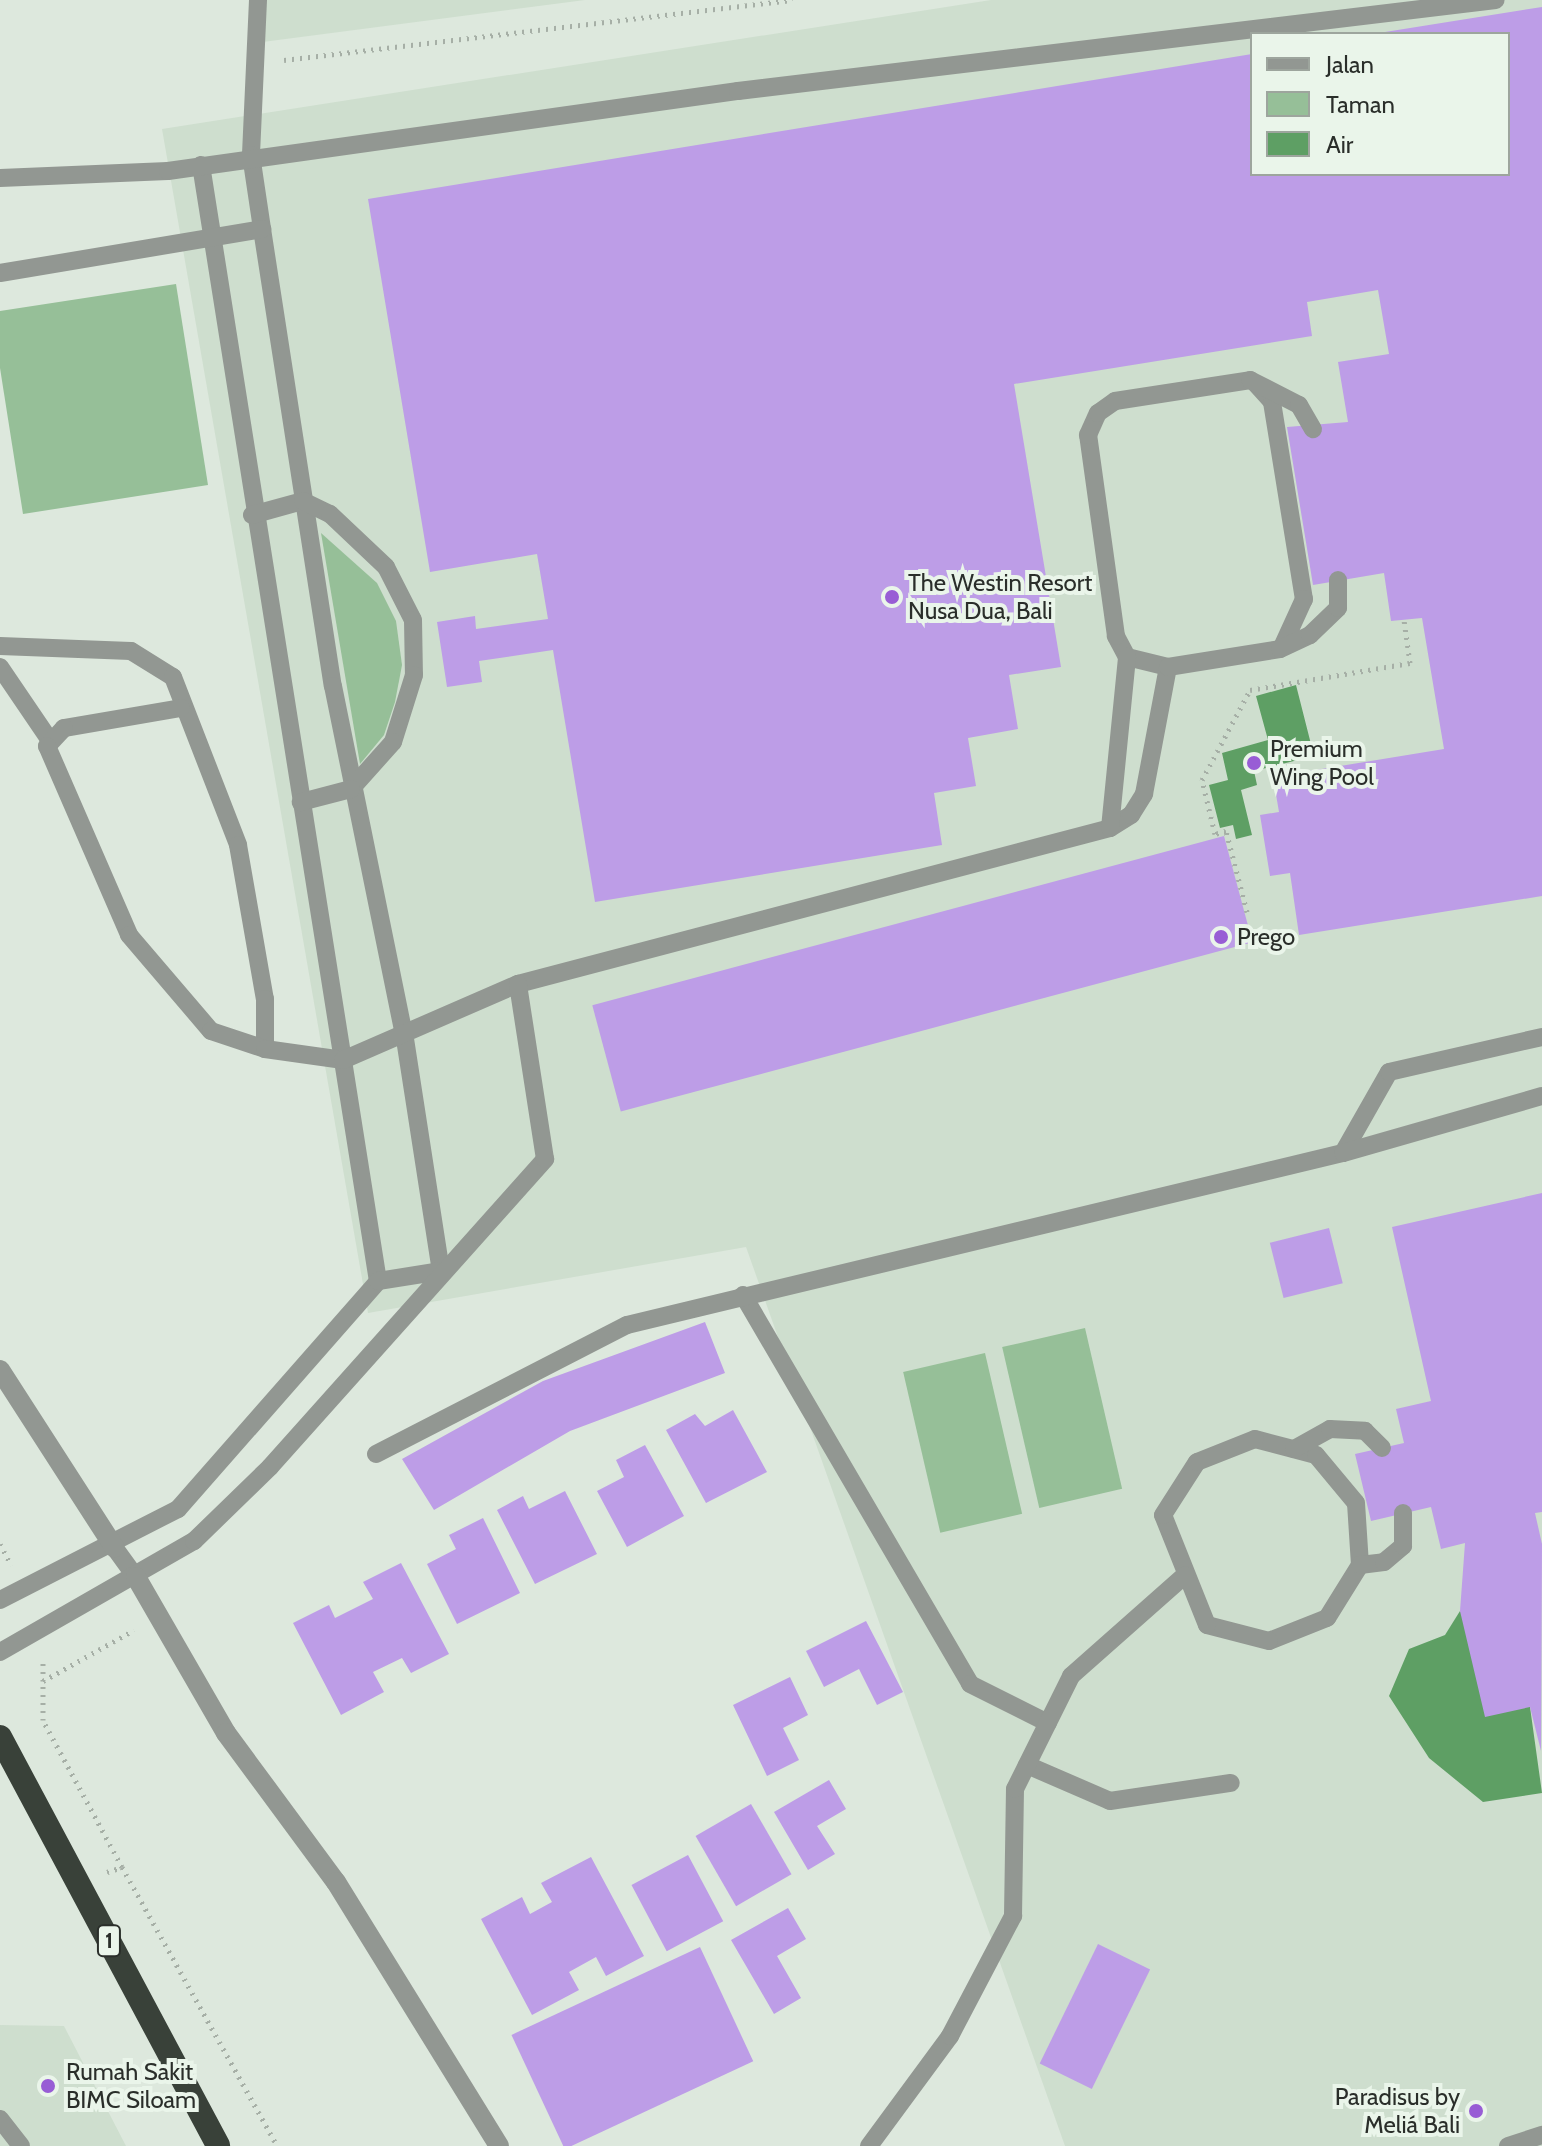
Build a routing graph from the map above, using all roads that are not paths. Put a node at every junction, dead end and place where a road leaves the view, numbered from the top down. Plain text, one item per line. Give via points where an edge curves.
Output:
1 (258, 0) edge
2 (1496, 0) edge
3 (251, 155) junction
4 (201, 165) junction
5 (0, 178) edge
6 (262, 229) junction
7 (212, 237) junction
8 (0, 273) edge
9 (1250, 380) junction
10 (1313, 429) dead end
11 (303, 501) junction
12 (252, 515) junction
13 (1338, 580) dead end
14 (0, 646) edge
15 (1280, 649) junction
16 (1127, 657) junction
17 (0, 667) edge
18 (1168, 667) junction
19 (181, 708) junction
20 (49, 739) junction
21 (351, 789) junction
22 (301, 802) junction
23 (1110, 828) junction
24 (518, 984) junction
25 (1542, 1037) edge
26 (405, 1039) junction
27 (265, 1049) junction
28 (343, 1060) junction
29 (1542, 1096) edge
30 (1343, 1153) junction
31 (441, 1271) junction
32 (378, 1281) junction
33 (743, 1295) junction
34 (0, 1370) edge
35 (1382, 1448) dead end
36 (1294, 1449) junction
37 (376, 1454) dead end
38 (1403, 1513) dead end
39 (114, 1547) junction
40 (1360, 1565) junction
41 (1185, 1575) junction
42 (136, 1577) junction
43 (0, 1600) edge
44 (0, 1652) edge
45 (1048, 1723) junction
46 (0, 1737) edge
47 (1027, 1765) junction
48 (1231, 1783) dead end
49 (0, 2119) edge
50 (1542, 2135) edge
51 (21, 2146) edge
52 (218, 2146) edge
53 (499, 2146) edge
54 (869, 2146) edge
55 (1508, 2146) edge

1 - 3 lane
2 - 3 lane
3 - 4 lane
3 - 6 lane
4 - 5 lane
4 - 7 lane
6 - 7 lane
6 - 11 lane
7 - 8 lane
7 - 12 lane
9 - 10 lane via 1299,405
9 - 15 lane via 1272,402 1304,599 1292,637
9 - 16 lane via 1115,401 1088,435 1116,636
11 - 12 lane
11 - 21 lane
11 - 21 lane via 330,514 386,567 413,620 414,675 393,742
12 - 22 lane
13 - 15 lane via 1338,608 1310,635
14 - 19 lane via 131,651 173,677
15 - 18 lane
16 - 18 lane
16 - 23 lane
17 - 20 lane
18 - 23 lane via 1144,794
19 - 20 lane via 64,728
19 - 27 lane via 238,845 265,999
20 - 27 lane via 47,754 129,935 211,1031
21 - 22 lane
21 - 26 lane
22 - 28 lane
23 - 24 lane
24 - 26 lane via 437,1017
24 - 31 lane via 545,1159
25 - 30 lane via 1389,1072
26 - 28 lane
26 - 31 lane
27 - 28 lane
28 - 32 lane
29 - 30 lane
30 - 33 lane
31 - 32 lane
31 - 42 lane via 270,1467 194,1541
32 - 39 lane via 189,1498
33 - 37 lane via 627,1325
33 - 45 lane via 970,1684
34 - 39 street
35 - 36 lane via 1365,1431 1330,1429
36 - 40 lane via 1316,1455 1356,1503
36 - 41 lane via 1255,1439 1197,1462 1163,1515
38 - 40 lane via 1403,1546 1384,1562
39 - 42 lane
39 - 43 lane
40 - 41 lane via 1327,1618 1269,1641 1207,1625
41 - 45 lane via 1071,1676
42 - 44 lane
42 - 53 street via 226,1733 336,1882
45 - 47 lane
46 - 52 highway, 1
47 - 48 lane via 1110,1801
47 - 54 lane via 1015,1789 1013,1916 950,2036
49 - 51 lane
50 - 55 lane

